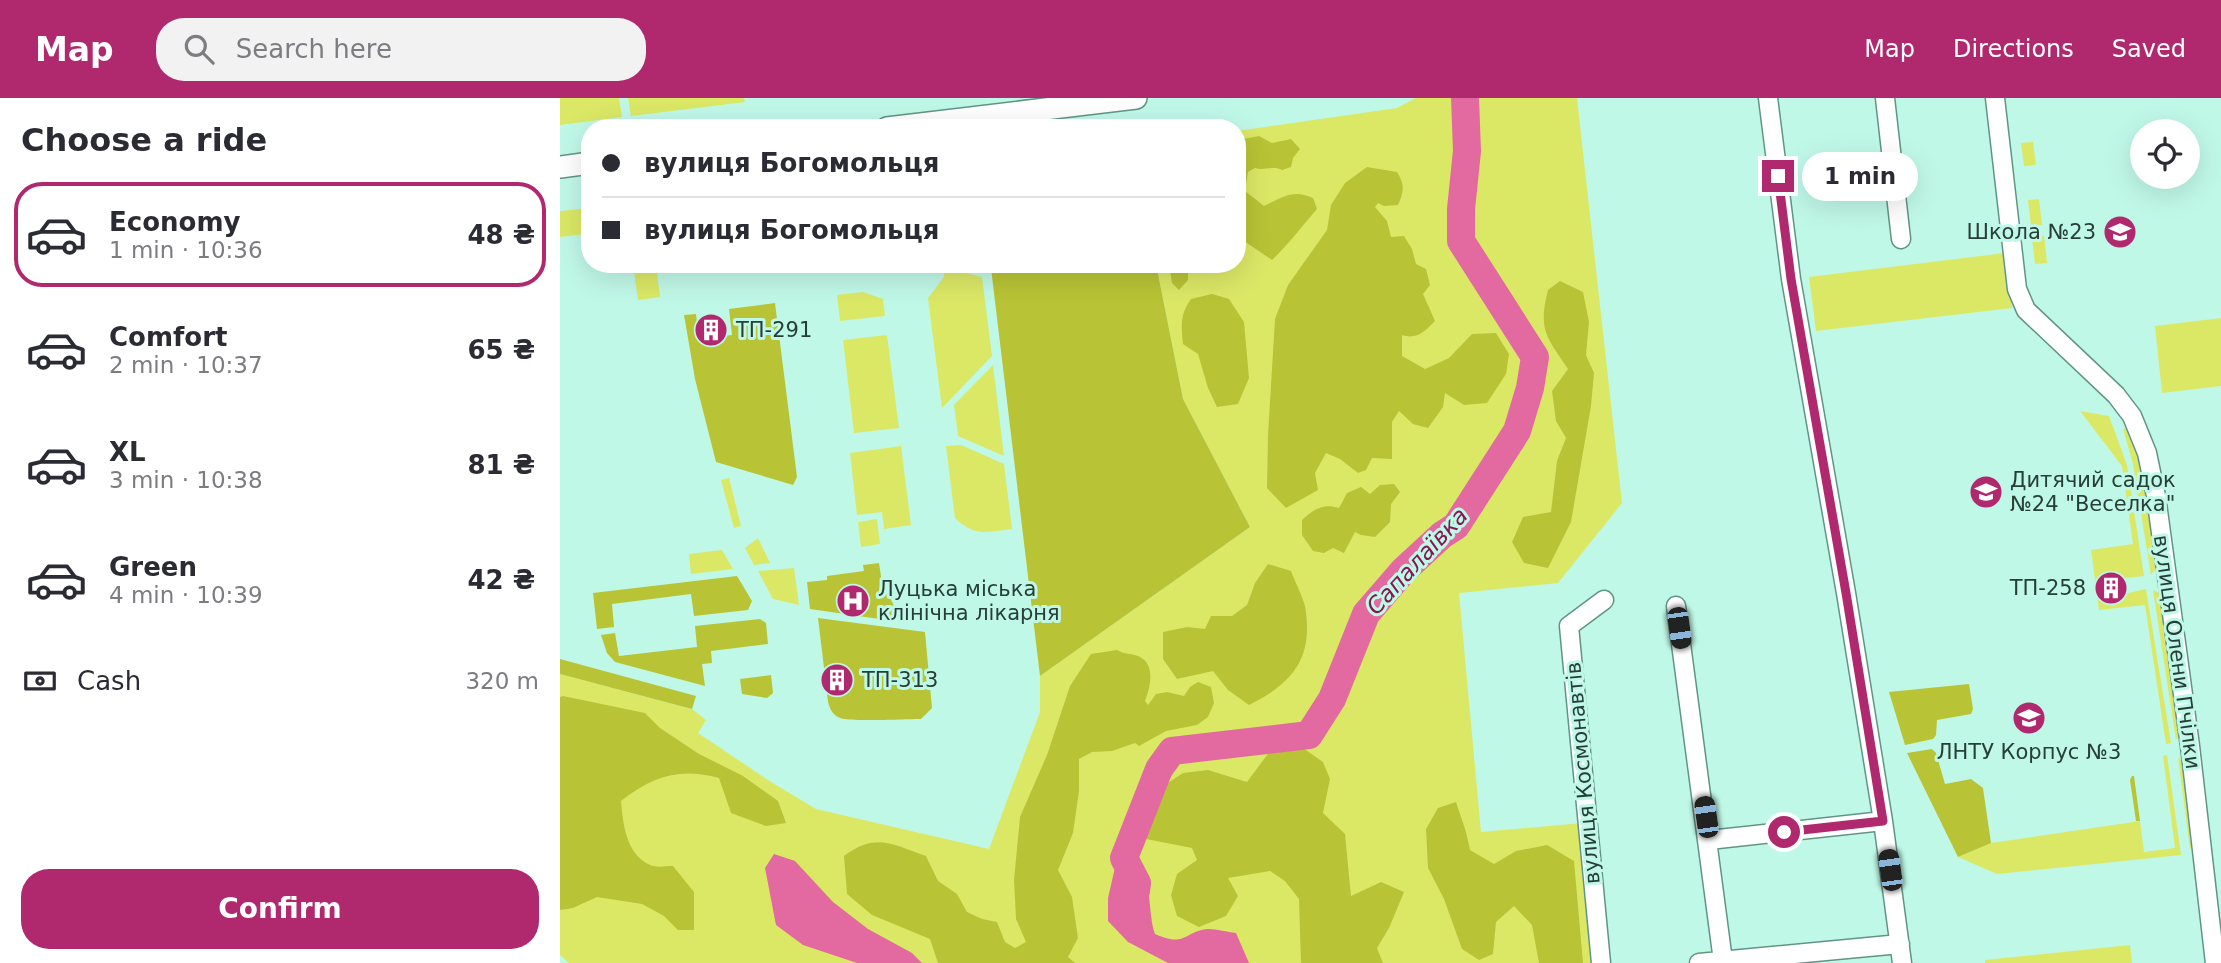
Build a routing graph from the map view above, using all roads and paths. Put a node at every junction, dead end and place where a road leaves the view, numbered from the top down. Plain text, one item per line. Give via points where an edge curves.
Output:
1 (1136, 98) edge
2 (1768, 98) edge
3 (1885, 98) edge
4 (1995, 98) edge
5 (962, 119) edge
6 (581, 164) edge
7 (560, 167) edge
8 (1901, 239) dead end
9 (1604, 600) dead end
10 (1676, 606) dead end
11 (1883, 821) junction
12 (1709, 840) junction
13 (1900, 944) junction
14 (1723, 961) junction
15 (1601, 963) edge
16 (1699, 963) edge
17 (1902, 963) edge
18 (2215, 963) edge

1 - 5 main road
2 - 11 street via 1791,279
3 - 8 street
4 - 18 street, вулиця Олени Пчілки via 2017,289 2026,310 2132,416 2147,453 2190,746
6 - 7 main road
9 - 15 street, вулиця Космонавтів via 1569,626
10 - 12 street
11 - 12 street
11 - 13 street
12 - 14 street
13 - 14 street
13 - 17 street
14 - 16 street

